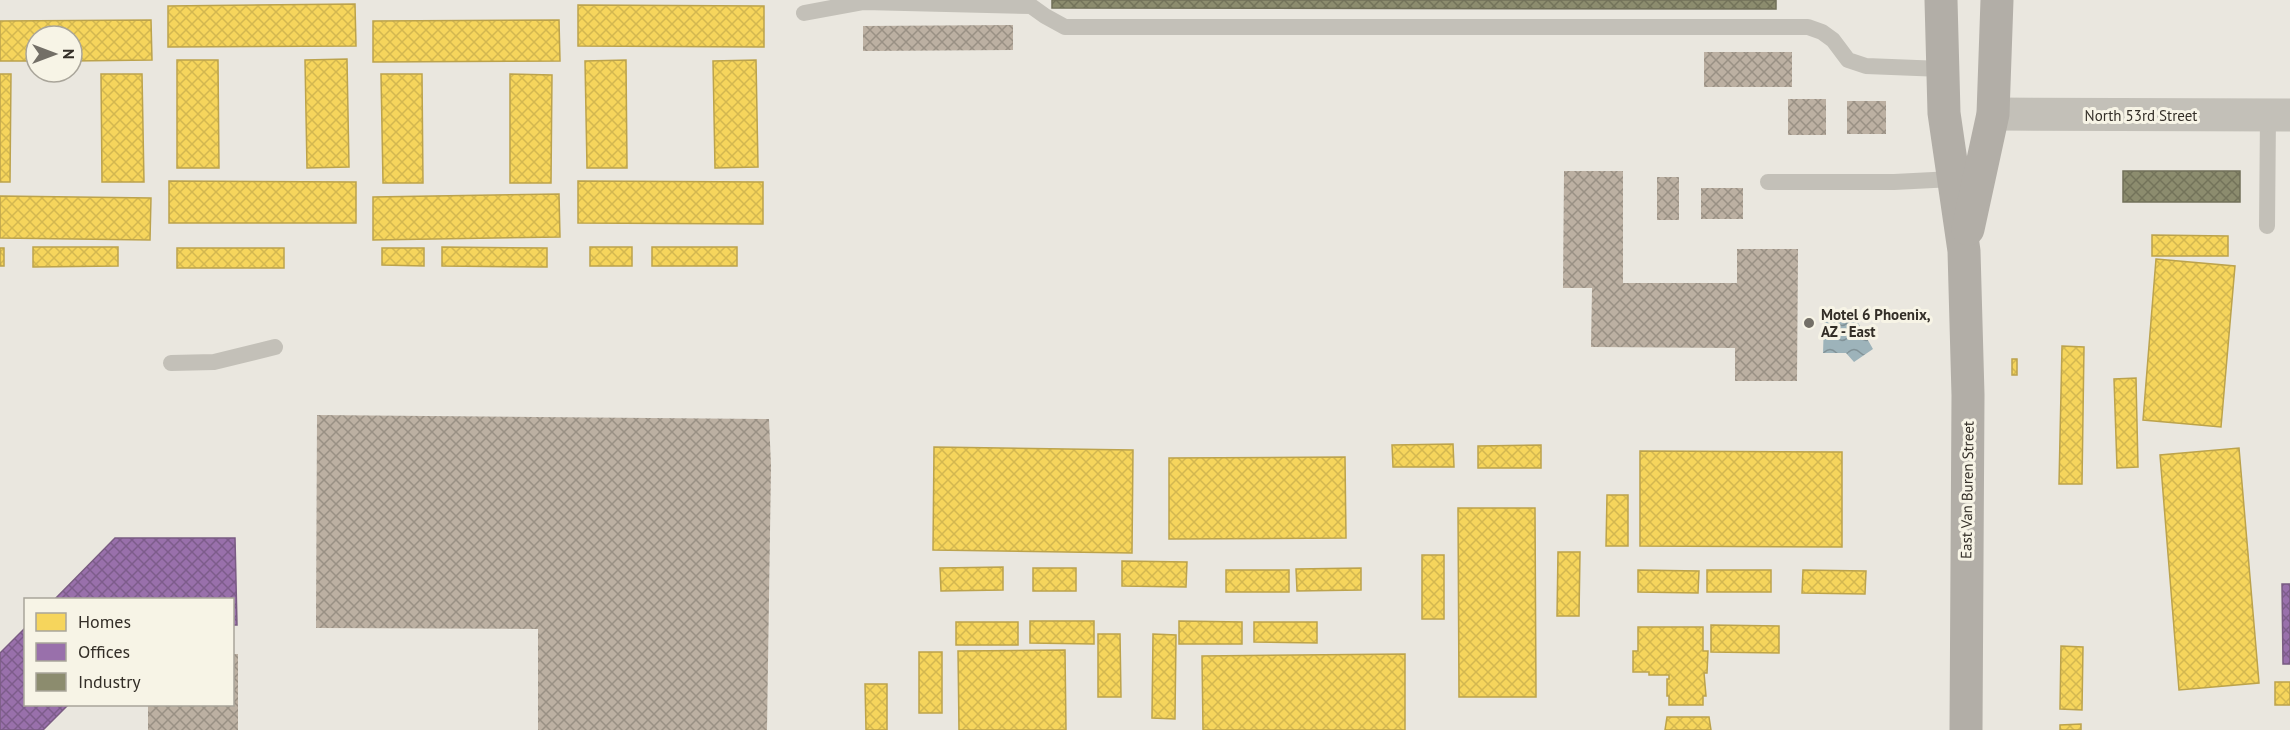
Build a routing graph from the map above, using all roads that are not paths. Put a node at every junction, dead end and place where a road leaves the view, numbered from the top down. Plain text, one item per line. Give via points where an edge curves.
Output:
1 (1941, 0) edge
2 (1997, 0) edge
3 (1031, 3) edge
4 (804, 13) dead end
5 (1942, 69) junction
6 (1993, 114) junction
7 (2279, 115) edge
8 (1953, 179) junction
9 (1768, 182) dead end
10 (2267, 226) dead end
11 (1964, 251) junction
12 (275, 346) dead end
13 (171, 363) dead end
14 (1966, 730) edge

1 - 5 main road, East Van Buren Street
2 - 6 main road, East Van Buren Street
3 - 4 lane via 864,2
3 - 5 lane via 1065,27 1808,27 1833,40 1848,60 1866,66
5 - 8 main road, East Van Buren Street
6 - 7 street, North 53rd Street
6 - 11 main road, East Van Buren Street
7 - 10 lane
8 - 9 lane
8 - 11 main road, East Van Buren Street
11 - 14 main road, East Van Buren Street via 1968,395
12 - 13 lane via 214,362

